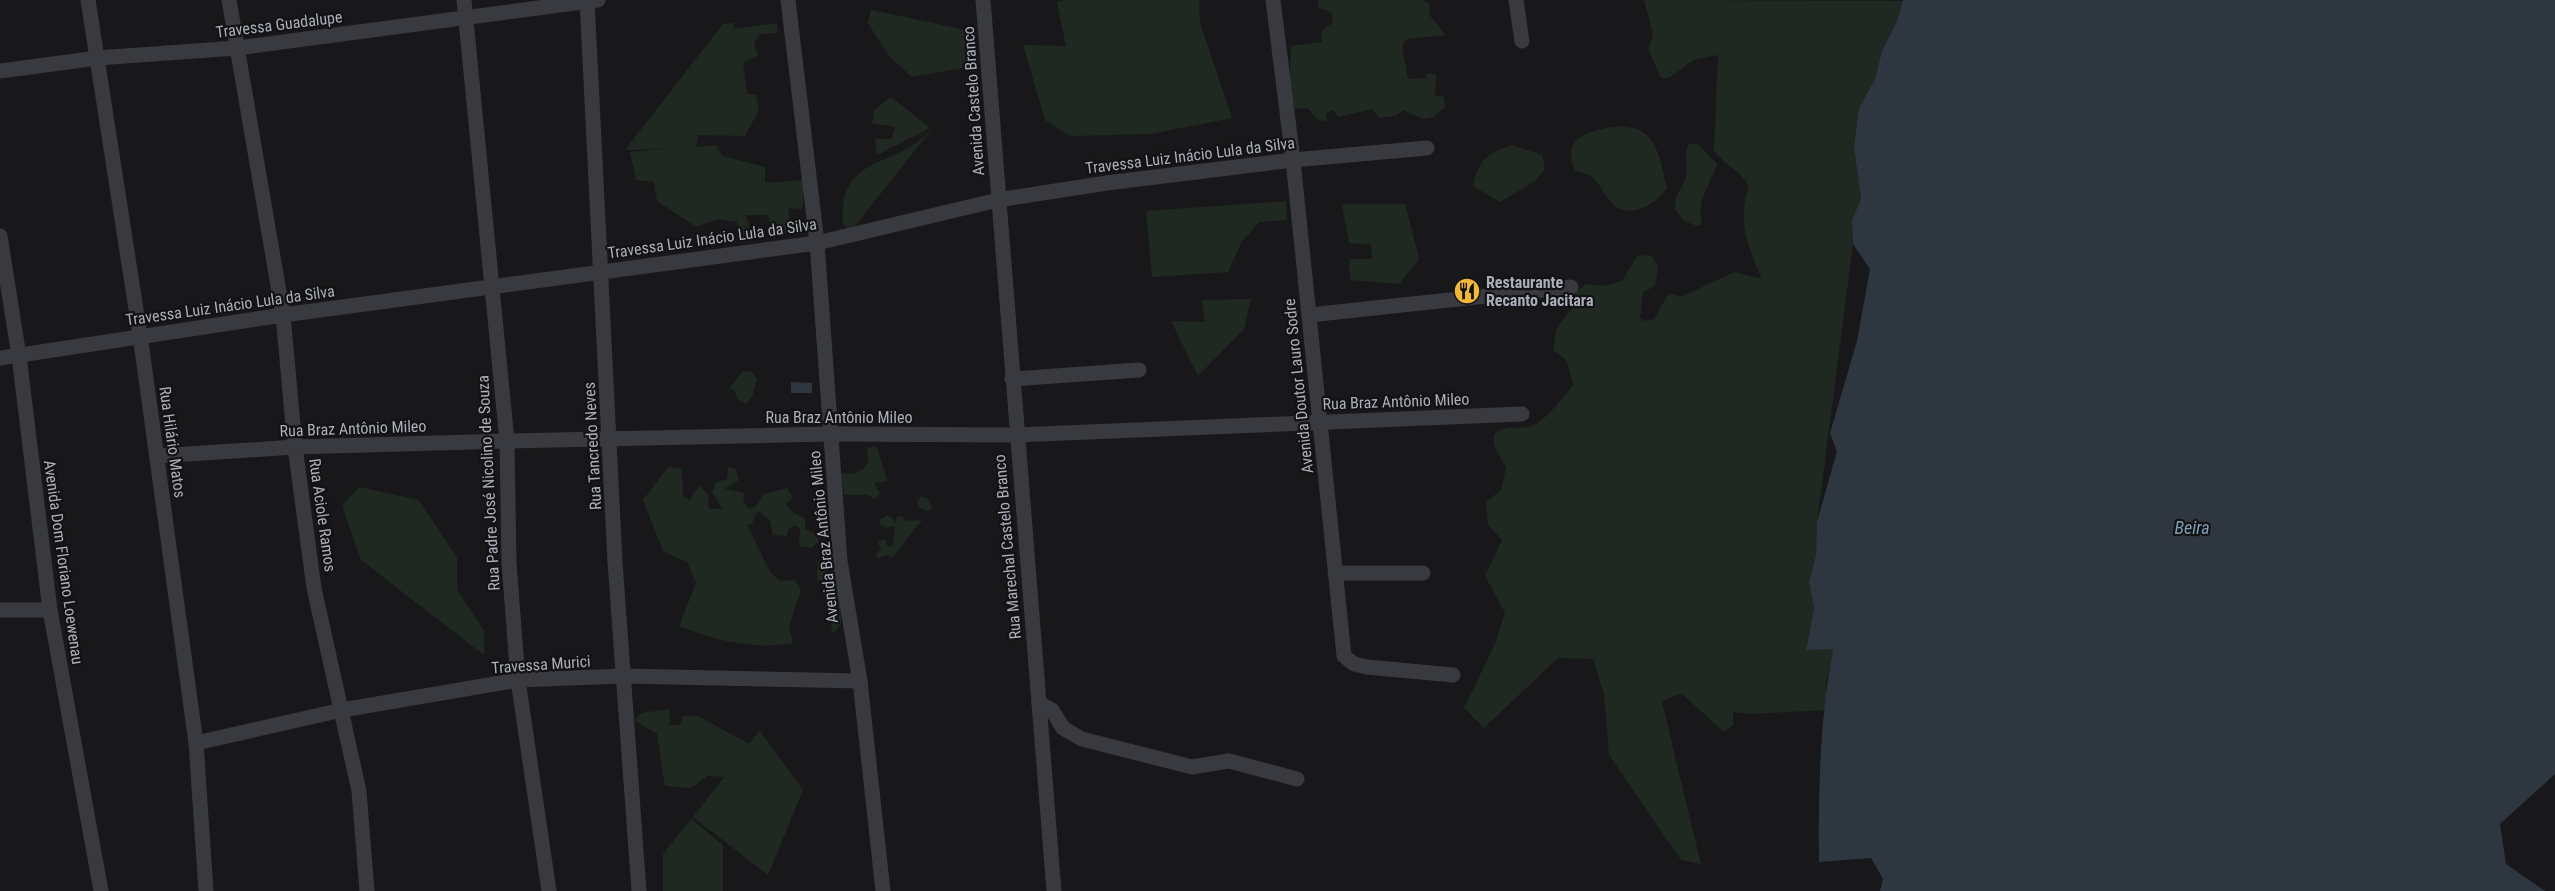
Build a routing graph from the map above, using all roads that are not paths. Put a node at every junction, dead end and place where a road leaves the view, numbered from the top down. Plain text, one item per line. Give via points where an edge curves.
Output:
1 (88, 0) edge
2 (230, 0) edge
3 (464, 0) edge
4 (590, 0) edge
5 (788, 0) edge
6 (983, 0) edge
7 (1273, 0) edge
8 (1515, 0) edge
9 (465, 17) junction
10 (1522, 41) dead end
11 (237, 48) junction
12 (97, 58) junction
13 (0, 71) edge
14 (1427, 148) dead end
15 (1293, 160) junction
16 (998, 200) junction
17 (0, 236) edge
18 (817, 243) junction
19 (602, 272) junction
20 (494, 286) junction
21 (1571, 287) dead end
22 (283, 315) junction
23 (1309, 315) junction
24 (140, 335) junction
25 (19, 356) junction
26 (0, 358) edge
27 (1139, 370) dead end
28 (1012, 379) junction
29 (1522, 414) dead end
30 (1319, 422) junction
31 (830, 434) junction
32 (1016, 435) junction
33 (610, 440) junction
34 (507, 441) junction
35 (295, 447) junction
36 (157, 456) junction
37 (1335, 573) junction
38 (1423, 573) dead end
39 (0, 610) edge
40 (50, 610) junction
41 (1453, 675) dead end
42 (624, 676) junction
43 (518, 680) junction
44 (860, 681) junction
45 (1039, 703) junction
46 (342, 710) junction
47 (196, 743) junction
48 (1297, 779) dead end
49 (101, 891) edge
50 (206, 891) edge
51 (367, 891) edge
52 (549, 891) edge
53 (639, 891) edge
54 (883, 891) edge
55 (1054, 891) edge

1 - 12 street, Rua Hilário Matos
2 - 11 street, Rua Aciole Ramos
3 - 9 street, Rua Padre José Nicolino de Souza
4 - 9 street, Travessa Guadalupe
4 - 19 street, Rua Tancredo Neves
5 - 18 street, Avenida Braz Antônio Mileo
6 - 16 street, Avenida Castelo Branco
7 - 15 street, Avenida Doutor Lauro Sodre
8 - 10 street
9 - 11 street, Travessa Guadalupe
9 - 20 street, Rua Padre José Nicolino de Souza
11 - 12 street, Travessa Guadalupe
11 - 22 street, Rua Aciole Ramos
12 - 13 street, Travessa Guadalupe
12 - 24 street, Rua Hilário Matos
14 - 15 street, Travessa Luiz Inácio Lula da Silva
15 - 16 street, Travessa Luiz Inácio Lula da Silva
15 - 23 street, Avenida Doutor Lauro Sodre
16 - 18 street, Travessa Luiz Inácio Lula da Silva
16 - 28 street, Rua Marechal Castelo Branco
17 - 25 street, Avenida Dom Floriano Loewenau
18 - 19 street, Travessa Luiz Inácio Lula da Silva
18 - 31 street, Avenida Braz Antônio Mileo
19 - 20 street, Travessa Luiz Inácio Lula da Silva
19 - 33 street, Rua Tancredo Neves
20 - 22 street, Travessa Luiz Inácio Lula da Silva
20 - 34 street, Rua Padre José Nicolino de Souza
21 - 23 street
22 - 24 street, Travessa Luiz Inácio Lula da Silva
22 - 35 street, Rua Aciole Ramos
23 - 30 street, Avenida Doutor Lauro Sodre
24 - 25 street, Travessa Luiz Inácio Lula da Silva
24 - 36 street, Rua Hilário Matos
25 - 26 street, Travessa Luiz Inácio Lula da Silva
25 - 40 street, Avenida Dom Floriano Loewenau
27 - 28 street
28 - 32 street, Rua Marechal Castelo Branco
29 - 30 street, Rua Braz Antônio Mileo
30 - 32 street, Rua Braz Antônio Mileo
30 - 37 street, Avenida Doutor Lauro Sodre
31 - 32 street, Rua Braz Antônio Mileo
31 - 33 street, Rua Braz Antônio Mileo
31 - 44 street, Avenida Braz Antônio Mileo via 843,588
32 - 45 street, Rua Marechal Castelo Branco
33 - 34 street, Rua Braz Antônio Mileo
33 - 42 street, Rua Tancredo Neves
34 - 35 street, Rua Braz Antônio Mileo
34 - 43 street, Rua Padre José Nicolino de Souza via 509,563
35 - 36 street, Rua Braz Antônio Mileo
35 - 46 street, Rua Aciole Ramos via 314,588
36 - 47 street, Rua Hilário Matos
37 - 38 street
37 - 41 street, Avenida Doutor Lauro Sodre via 1347,661 1367,667
39 - 40 street
40 - 49 street, Avenida Dom Floriano Loewenau
42 - 43 street, Travessa Murici
42 - 44 street, Travessa Murici
42 - 53 street, Rua Tancredo Neves
43 - 46 street, Travessa Murici
43 - 52 street, Rua Padre José Nicolino de Souza
44 - 54 street, Avenida Braz Antônio Mileo
45 - 48 street via 1052,710 1063,728 1082,739 1192,767 1229,761
45 - 55 street, Rua Marechal Castelo Branco
46 - 47 street, Travessa Murici
46 - 51 street, Rua Aciole Ramos via 359,791
47 - 50 street, Rua Hilário Matos

